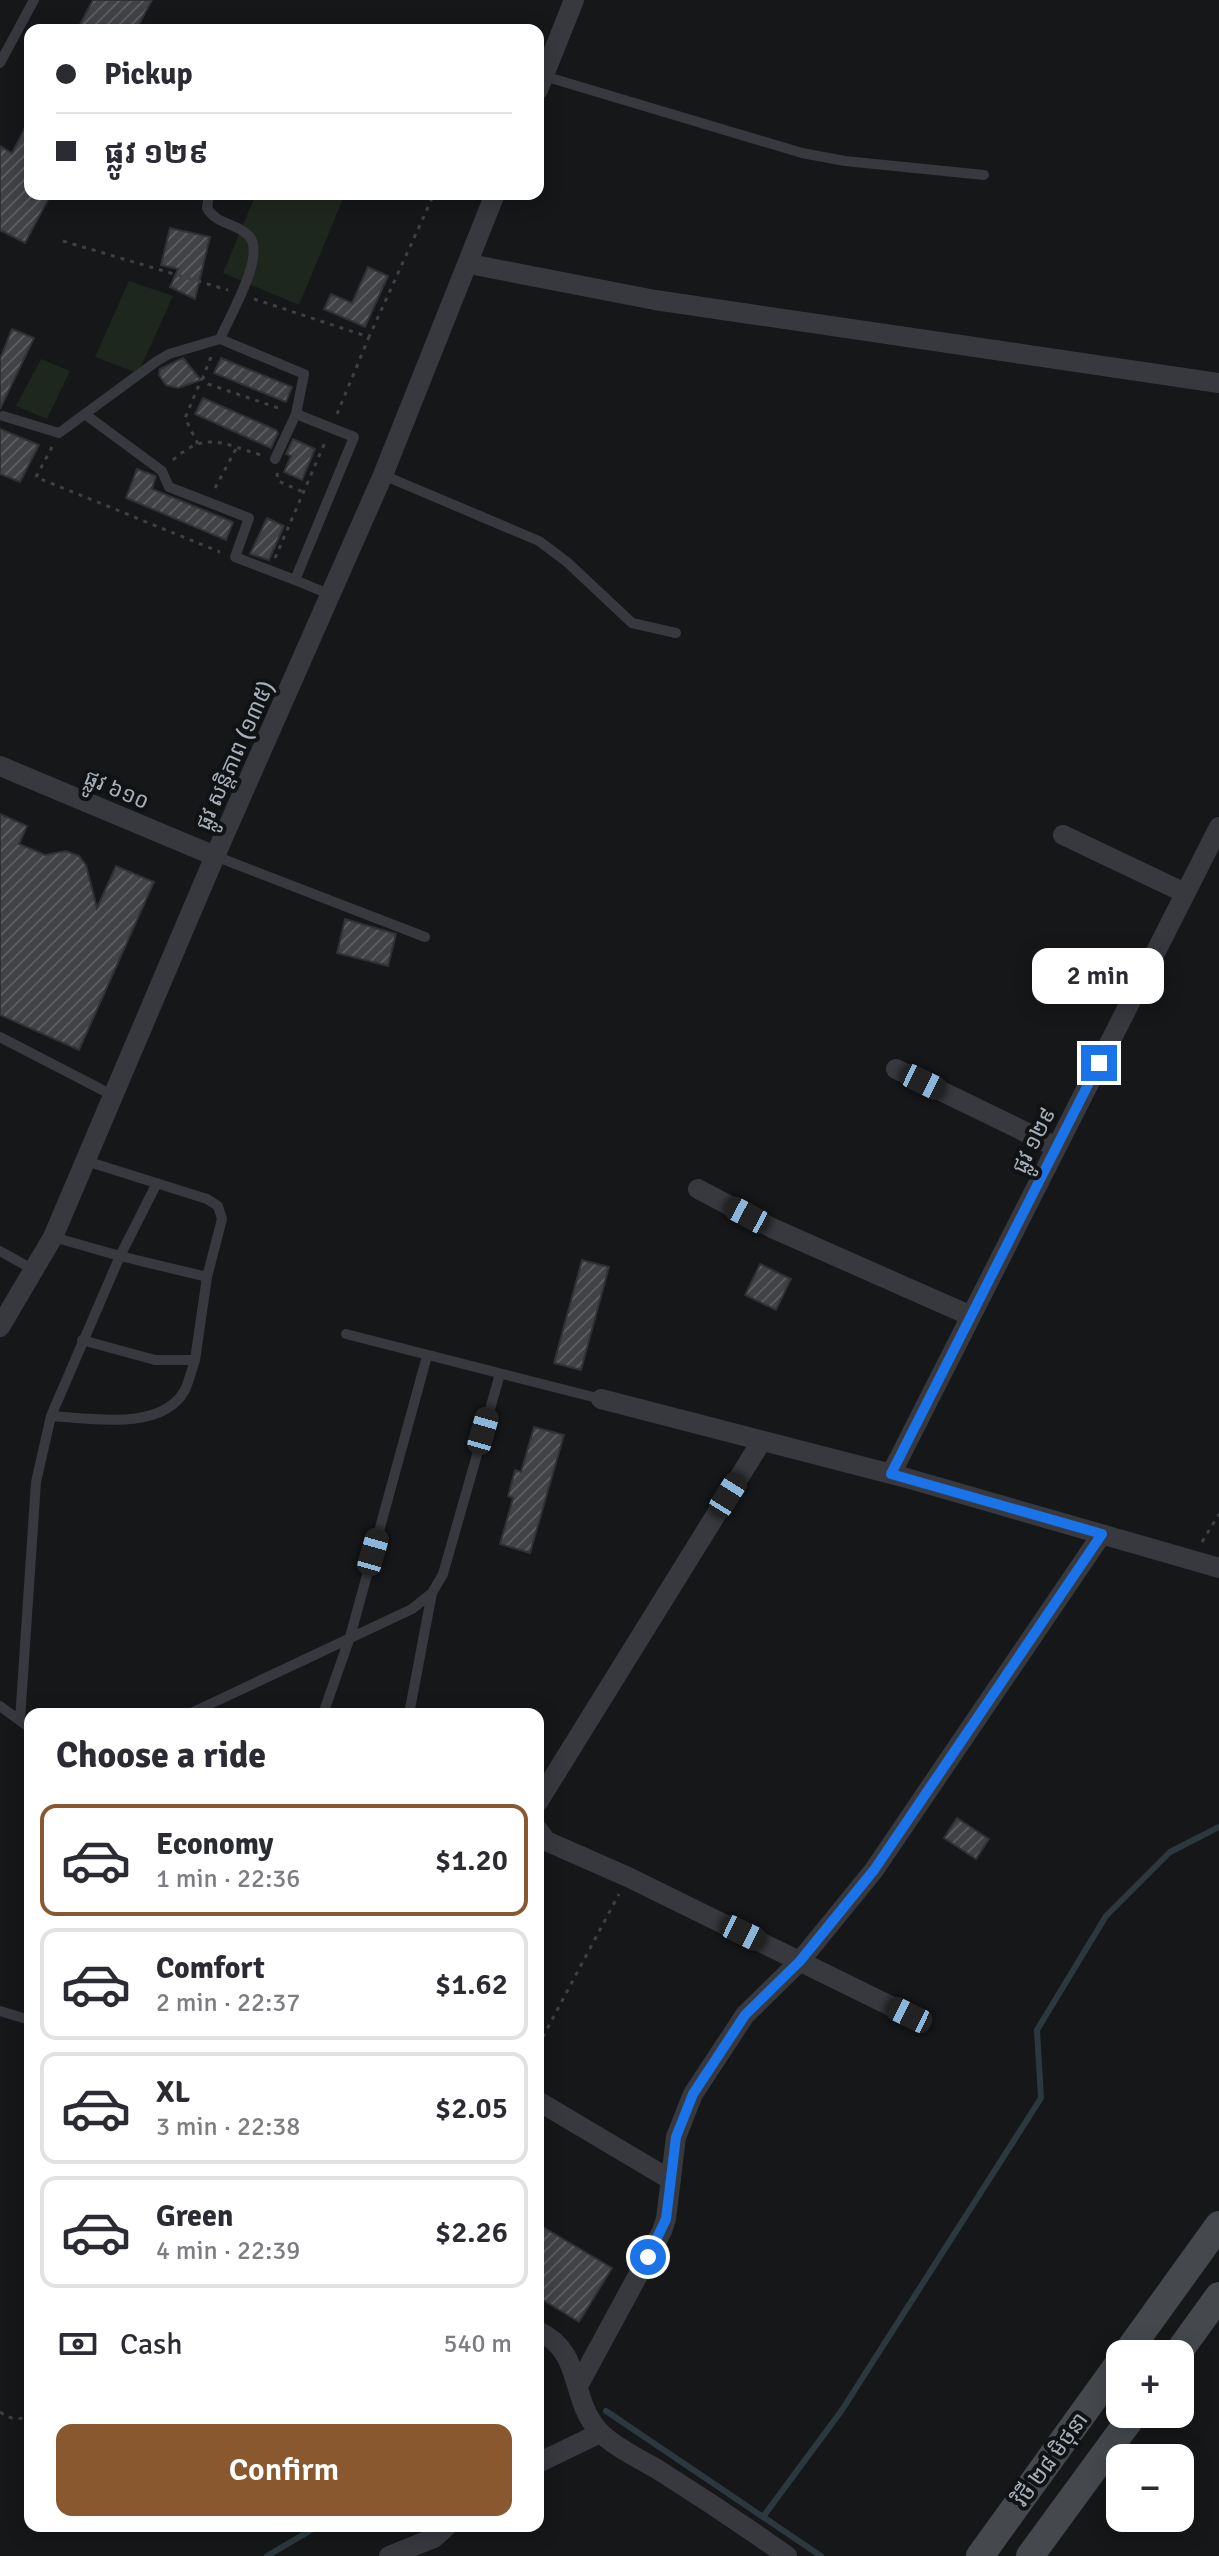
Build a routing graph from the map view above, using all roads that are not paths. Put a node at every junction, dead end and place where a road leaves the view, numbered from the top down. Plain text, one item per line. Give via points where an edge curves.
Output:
1 (34, 0) edge
2 (574, 0) edge
3 (0, 63) edge
4 (544, 75) edge
5 (544, 84) edge
6 (984, 175) dead end
7 (208, 200) edge
8 (488, 200) edge
9 (469, 264) junction
10 (220, 339) junction
11 (1219, 383) edge
12 (296, 414) junction
13 (86, 415) junction
14 (3, 416) dead end
15 (275, 459) road end
16 (383, 475) junction
17 (295, 580) junction
18 (331, 595) junction
19 (676, 633) dead end
20 (0, 766) edge
21 (1219, 827) edge
22 (1063, 835) dead end
23 (215, 856) junction
24 (1185, 893) junction
25 (425, 937) dead end
26 (0, 1037) edge
27 (896, 1069) dead end
28 (114, 1096) junction
29 (1056, 1147) junction
30 (86, 1161) junction
31 (157, 1183) junction
32 (698, 1189) dead end
33 (53, 1237) junction
34 (0, 1251) edge
35 (120, 1256) junction
36 (34, 1270) junction
37 (207, 1277) junction
38 (971, 1316) junction
39 (0, 1327) edge
40 (346, 1334) dead end
41 (82, 1340) junction
42 (427, 1356) junction
43 (195, 1360) junction
44 (500, 1374) junction
45 (601, 1399) joint
46 (51, 1416) junction
47 (761, 1442) junction
48 (891, 1474) junction
49 (1102, 1534) junction
50 (1219, 1568) edge
51 (432, 1593) junction
52 (350, 1637) junction
53 (0, 1706) edge
54 (202, 1708) edge
55 (325, 1708) edge
56 (410, 1708) edge
57 (20, 1720) junction
58 (24, 1723) edge
59 (544, 1792) edge
60 (544, 1838) edge
61 (800, 1961) junction
62 (0, 2011) edge
63 (909, 2015) dead end
64 (24, 2018) edge
65 (544, 2105) edge
66 (671, 2180) junction
67 (1219, 2225) edge
68 (1219, 2296) edge
69 (544, 2334) edge
70 (1136, 2340) edge
71 (1187, 2340) edge
72 (1106, 2381) edge
73 (578, 2386) junction
74 (1124, 2428) edge
75 (600, 2433) junction
76 (544, 2460) edge
77 (440, 2532) edge
78 (389, 2556) edge
79 (787, 2556) edge
80 (980, 2556) edge
81 (1030, 2556) edge

1 - 3 lane
2 - 4 street
5 - 6 lane via 802,153
7 - 10 lane via 212,216 248,235 255,247 253,264
8 - 9 street, ផ្លូវ សន្តិភាព (១៣៥)
9 - 11 street via 655,300
9 - 16 street, ផ្លូវ សន្តិភាព (១៣៥)
10 - 12 lane via 304,374
10 - 13 lane via 169,354
12 - 15 lane
12 - 17 lane via 354,437
13 - 14 lane via 59,433
13 - 17 lane via 162,471 169,487 249,518 235,557
16 - 18 street, ផ្លូវ សន្តិភាព (១៣៥)
16 - 19 lane via 539,541 632,623
17 - 18 lane
18 - 23 street, ផ្លូវ សន្តិភាព (១៣៥)
20 - 23 street, ផ្លូវ ៦១០
21 - 24 street, ផ្លូវ ១២៩
22 - 24 street
23 - 25 lane
23 - 28 street, ផ្លូវ សន្តិភាព (១៣៥)
24 - 29 street, ផ្លូវ ១២៩
26 - 28 lane
27 - 29 street
28 - 30 street, ផ្លូវ សន្តិភាព (១៣៥)
29 - 38 street, ផ្លូវ ១២៩
30 - 31 lane
30 - 33 street, ផ្លូវ សន្តិភាព (១៣៥)
31 - 35 lane
31 - 37 lane via 218,1206 222,1219
32 - 38 street via 772,1228
33 - 35 lane
33 - 36 street, ផ្លូវ សន្តិភាព (១៣៥)
34 - 36 lane
35 - 37 lane
35 - 41 lane
36 - 39 street, ផ្លូវ សន្តិភាព (១៣៥)
37 - 43 lane
38 - 48 street, ផ្លូវ ១២៩
40 - 42 lane
41 - 43 lane via 155,1360
41 - 46 lane
42 - 44 lane
42 - 52 lane
43 - 46 lane via 184,1392 160,1413 126,1420
44 - 45 lane
44 - 51 lane via 443,1574
45 - 47 street
46 - 57 lane via 36,1482
47 - 48 street
47 - 59 street
48 - 49 street
49 - 50 street
49 - 61 street via 874,1870
51 - 52 lane via 412,1609
51 - 56 lane
52 - 54 lane
52 - 55 lane
53 - 57 lane
57 - 58 lane
60 - 61 street
61 - 63 street
61 - 66 street via 745,2015 693,2094 676,2137
62 - 64 lane
65 - 66 street
66 - 73 street via 662,2231
67 - 70 main road
68 - 71 main road
69 - 73 street via 568,2356
72 - 80 main road, វិថី ២៨ មិថុនា
73 - 75 street via 584,2412
74 - 81 main road
75 - 76 street
75 - 79 street
77 - 78 street

